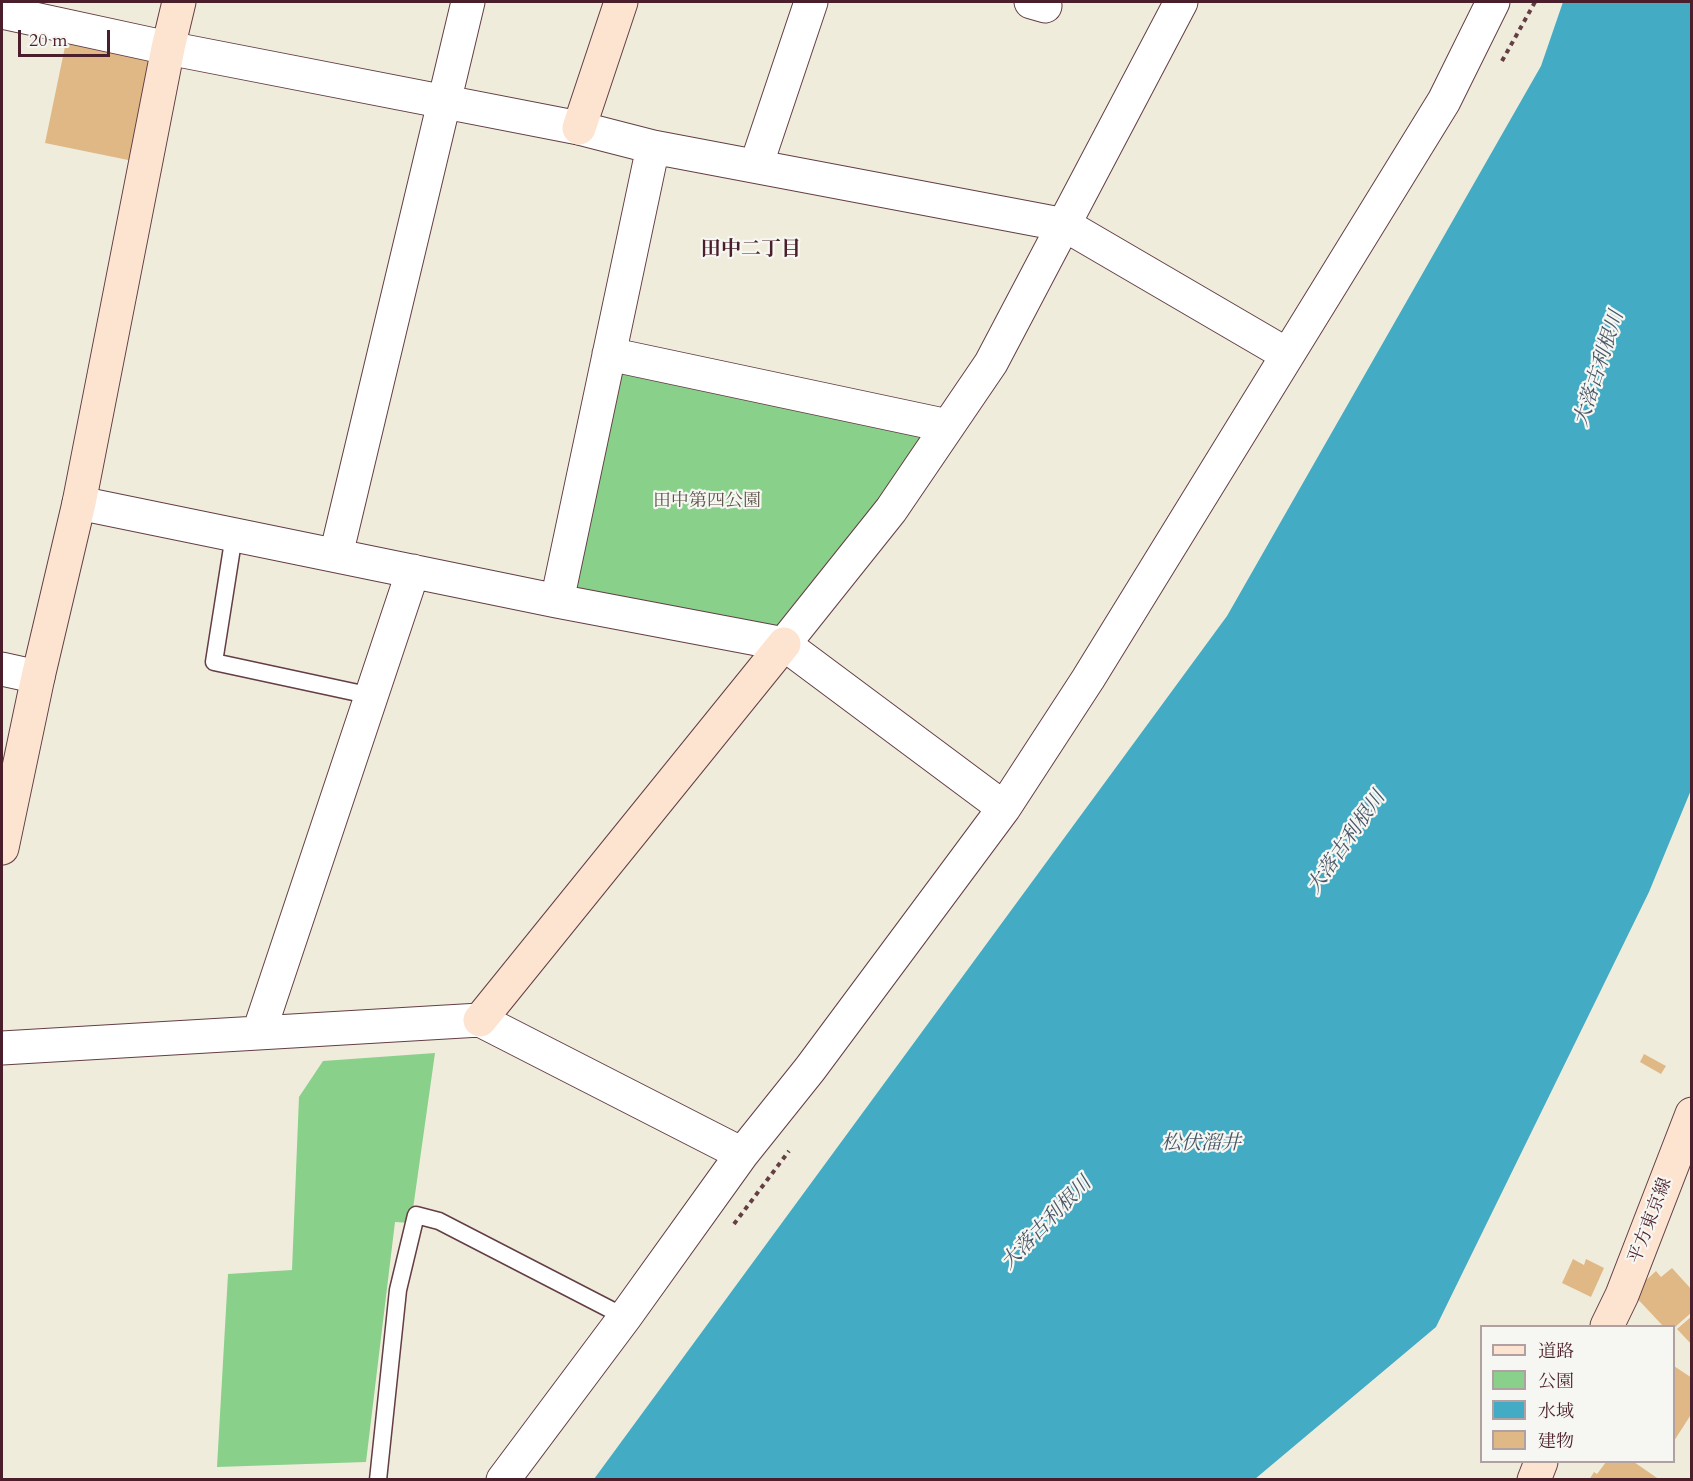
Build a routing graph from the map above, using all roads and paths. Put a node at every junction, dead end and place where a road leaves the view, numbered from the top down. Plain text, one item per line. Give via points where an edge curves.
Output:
1 (179, 2) edge
2 (468, 2) edge
3 (621, 2) edge
4 (811, 2) edge
5 (1181, 2) edge
6 (1493, 2) edge
7 (2, 12) edge
8 (168, 48) junction
9 (445, 102) junction
10 (579, 128) junction
11 (653, 147) junction
12 (756, 166) junction
13 (1065, 225) junction
14 (609, 354) junction
15 (1287, 356) junction
16 (948, 426) junction
17 (79, 503) junction
18 (234, 535) junction
19 (336, 555) junction
20 (413, 571) junction
21 (557, 601) junction
22 (784, 644) junction
23 (2, 669) edge
24 (38, 677) junction
25 (372, 696) junction
26 (1004, 808) junction
27 (2, 848) edge
28 (480, 1020) junction
29 (259, 1032) junction
30 (2, 1048) edge
31 (1692, 1114) edge
32 (742, 1154) junction
33 (625, 1317) junction
34 (1608, 1325) edge
35 (1540, 1463) edge
36 (378, 1479) edge
37 (503, 1479) edge
38 (1534, 1479) edge

1 - 8 street
2 - 9 street
3 - 10 street
4 - 12 street
5 - 13 street
6 - 15 street via 1444,101
7 - 8 street
8 - 9 street
8 - 17 street
9 - 10 street
9 - 19 street
10 - 11 street
11 - 12 street
11 - 14 street
12 - 13 street
13 - 15 street
13 - 16 street via 991,363
14 - 16 street
14 - 21 street
15 - 26 street via 1088,680
16 - 22 street via 891,510
17 - 18 street
17 - 24 street
18 - 19 street
18 - 25 lane via 214,662
19 - 20 street
20 - 21 street
20 - 25 street
21 - 22 street
22 - 26 street
22 - 28 street
23 - 24 street
24 - 27 street
25 - 29 street
26 - 32 street via 817,1060
28 - 29 street
28 - 32 street
29 - 30 street
31 - 34 street, 平方東京線 via 1623,1295
32 - 33 street
33 - 36 lane via 439,1221 416,1215 398,1290
33 - 37 street
35 - 38 street

